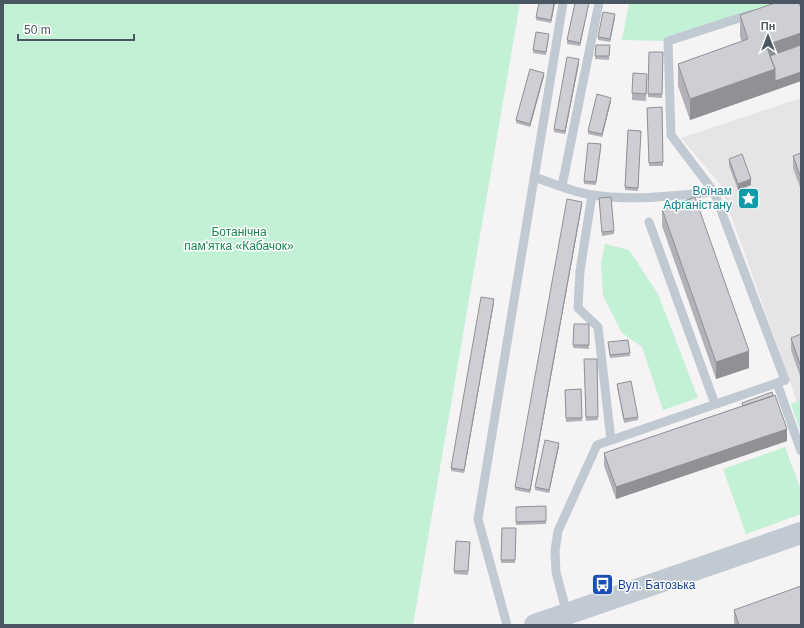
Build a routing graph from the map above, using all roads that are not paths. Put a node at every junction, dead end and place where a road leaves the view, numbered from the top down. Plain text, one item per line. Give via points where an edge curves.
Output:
1 (564, 3) edge
2 (598, 3) edge
3 (762, 10) edge
4 (534, 177) junction
5 (562, 186) junction
6 (714, 192) junction
7 (592, 195) junction
8 (649, 222) dead end
9 (777, 383) junction
10 (715, 404) junction
11 (611, 440) junction
12 (801, 451) edge
13 (801, 533) edge
14 (567, 614) junction
15 (507, 625) edge
16 (535, 625) edge

1 - 4 lane
2 - 5 lane
3 - 6 lane via 668,41 671,135
4 - 5 lane
4 - 15 lane via 478,519
5 - 7 lane
6 - 7 lane via 631,197
6 - 9 lane via 785,380
7 - 11 lane via 580,271 578,308 598,327
8 - 10 lane
9 - 10 lane
9 - 12 lane
10 - 11 lane
11 - 14 lane via 597,445 558,531 555,551 556,572
13 - 14 street
14 - 16 street

